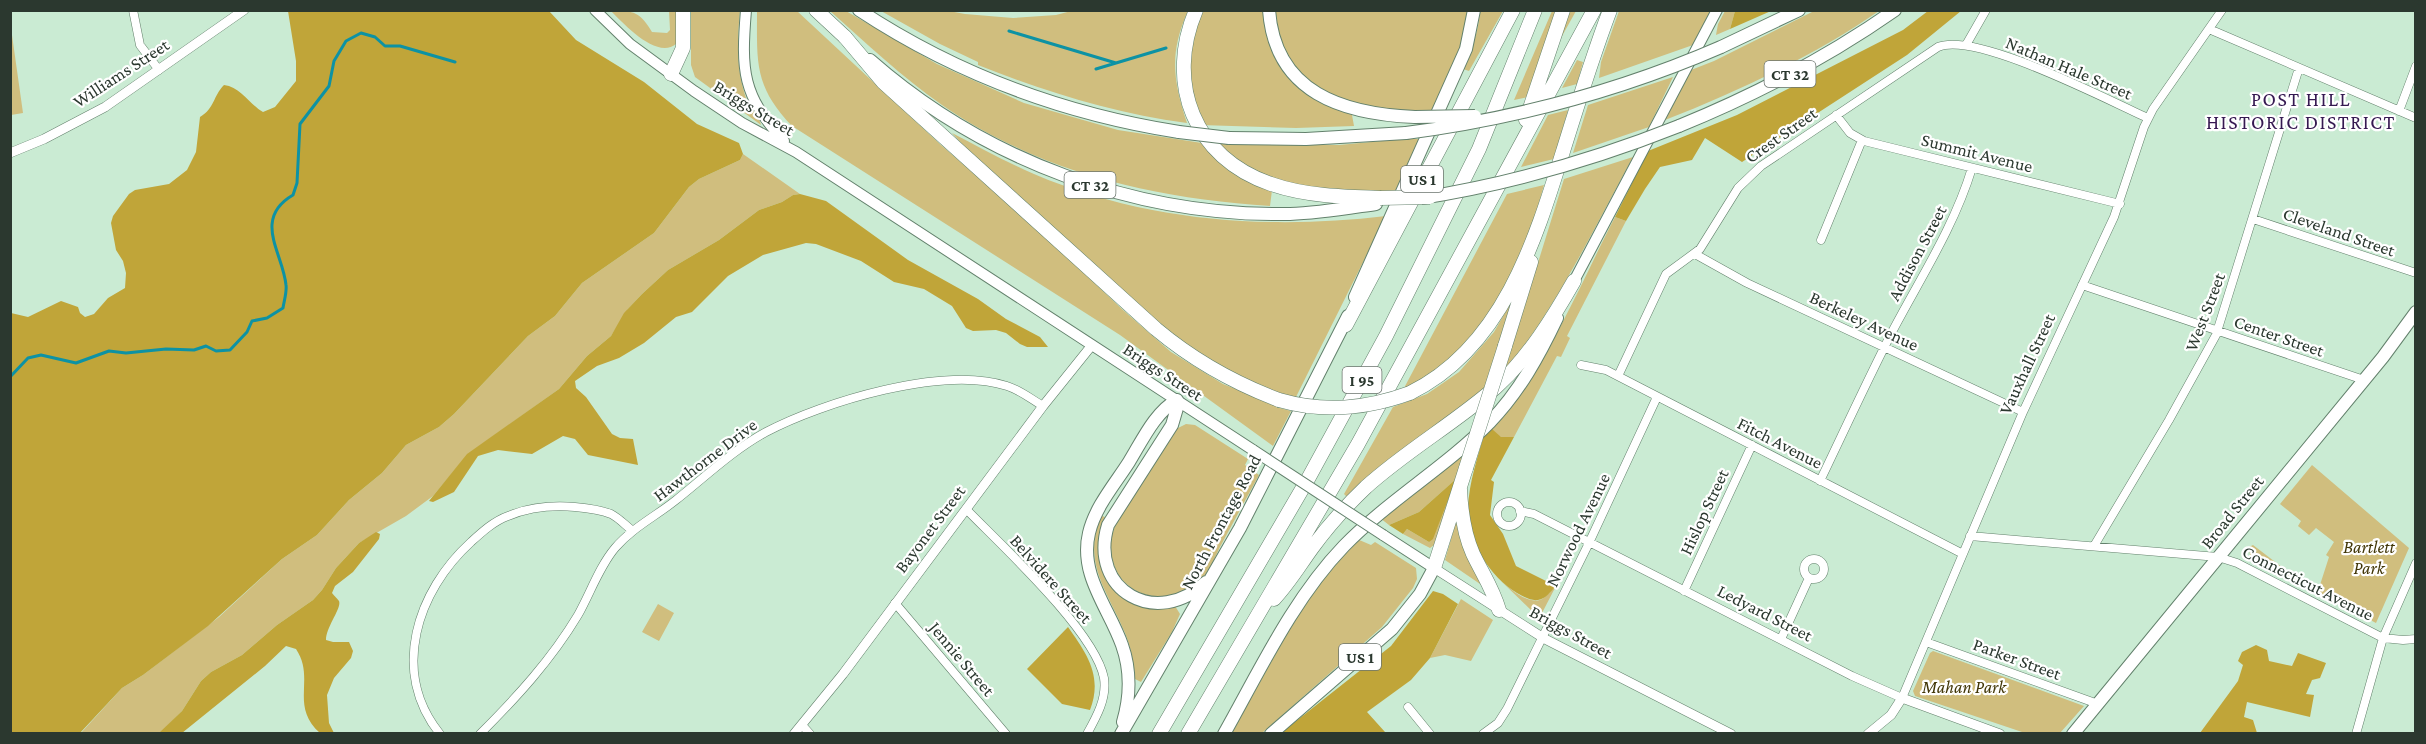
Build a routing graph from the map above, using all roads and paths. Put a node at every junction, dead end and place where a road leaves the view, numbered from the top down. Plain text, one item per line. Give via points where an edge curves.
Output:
1 (133, 10) edge
2 (244, 10) edge
3 (595, 10) edge
4 (683, 10) edge
5 (746, 10) edge
6 (816, 10) edge
7 (859, 10) edge
8 (1196, 10) edge
9 (1269, 10) edge
10 (1474, 10) edge
11 (1513, 10) edge
12 (1535, 10) edge
13 (1563, 10) edge
14 (1593, 10) edge
15 (1610, 10) edge
16 (1717, 10) edge
17 (1799, 10) edge
18 (1895, 10) edge
19 (1986, 10) edge
20 (2222, 10) edge
21 (2209, 29) junction
22 (845, 37) junction
23 (1943, 44) joint
24 (1966, 45) junction
25 (2415, 66) edge
26 (2299, 68) junction
27 (159, 70) junction
28 (671, 74) junction
29 (2399, 111) junction
30 (1518, 112) junction
31 (1836, 115) junction
32 (2148, 118) junction
33 (2415, 118) edge
34 (1862, 140) junction
35 (790, 148) junction
36 (10, 153) edge
37 (1515, 157) junction
38 (1972, 168) junction
39 (1430, 197) joint
40 (1378, 201) junction
41 (2120, 204) junction
42 (1544, 214) junction
43 (2253, 219) junction
44 (1821, 240) dead end
45 (1695, 254) junction
46 (2415, 273) edge
47 (1574, 281) junction
48 (2082, 285) junction
49 (2415, 312) edge
50 (1346, 325) junction
51 (2217, 331) junction
52 (1092, 345) junction
53 (1885, 348) junction
54 (1581, 365) dead end
55 (1618, 376) junction
56 (2364, 380) junction
57 (1657, 397) junction
58 (1177, 400) junction
59 (1043, 406) junction
60 (2023, 412) junction
61 (1752, 445) junction
62 (1820, 480) junction
63 (1460, 489) junction
64 (966, 508) junction
65 (1520, 511) dead end
66 (633, 531) junction
67 (1970, 536) junction
68 (1590, 543) junction
69 (2094, 546) junction
70 (1963, 554) junction
71 (2218, 557) junction
72 (2415, 563) edge
73 (1219, 567) junction
74 (1434, 568) junction
75 (1809, 578) dead end
76 (1684, 591) junction
77 (895, 603) junction
78 (1499, 610) junction
79 (1257, 617) junction
80 (1542, 637) junction
81 (2383, 638) junction
82 (1781, 639) junction
83 (2415, 639) edge
84 (1926, 642) junction
85 (1902, 698) junction
86 (2098, 704) junction
87 (1408, 707) dead end
88 (802, 725) junction
89 (440, 734) edge
90 (480, 734) edge
91 (794, 734) edge
92 (810, 734) edge
93 (1006, 734) edge
94 (1088, 734) edge
95 (1121, 734) edge
96 (1159, 734) edge
97 (1188, 734) edge
98 (1224, 734) edge
99 (1271, 734) edge
100 (1430, 734) edge
101 (1483, 734) edge
102 (1731, 734) edge
103 (1868, 734) edge
104 (2000, 734) edge
105 (2073, 734) edge
106 (2356, 734) edge

1 - 27 street via 140,45
2 - 27 street, Williams Street
3 - 28 main road, Briggs Street via 630,44
4 - 28 highway via 683,48
5 - 35 main road via 743,63 750,92 760,112
6 - 22 highway, CT 32
7 - 30 main road, bridge via 929,52 1005,86 1102,117 1179,132 1229,138 1323,139 1406,133
8 - 40 highway via 1185,43 1185,89 1196,123 1221,154 1253,177 1278,186
9 - 30 main road, bridge via 1282,58 1309,90 1331,102 1355,110 1415,117
10 - 50 main road, North Frontage Road via 1466,49 1362,279
11 - 50 highway, US 1
12 - 96 highway, I 95 via 1479,149 1386,336 1292,508
13 - 37 highway via 1533,92
14 - 37 highway, I 95
15 - 42 highway, US 1
16 - 47 main road
17 - 30 main road, bridge via 1721,47 1616,86
18 - 39 main road, CT 32, bridge via 1809,63 1679,126 1548,171
19 - 24 street
20 - 21 street, Vauxhall Street
21 - 26 street
21 - 32 street, Vauxhall Street
22 - 40 main road, CT 32 via 901,85 967,129 1022,158 1096,187 1162,203 1229,212 1293,214
22 - 42 highway, bridge via 883,82 1156,329 1204,364 1279,400 1312,407 1352,408 1383,402 1410,393 1452,366 1480,337 1516,278
23 - 24 street, Nathan Hale Street
23 - 31 street, Crest Street
24 - 32 street, Nathan Hale Street via 2023,62
25 - 29 street
26 - 29 street
26 - 43 street, West Street
27 - 36 street, Williams Street via 105,106
28 - 35 main road, Briggs Street via 737,120
29 - 33 street
31 - 34 street, Summit Avenue via 1850,133
31 - 45 street, Crest Street via 1744,180
32 - 41 street, Vauxhall Street
34 - 38 street, Summit Avenue
34 - 44 street
35 - 52 main road, Briggs Street
37 - 79 highway, I 95 via 1358,444
38 - 41 street, Summit Avenue
38 - 53 street, Addison Street via 1941,246
39 - 40 highway, bridge
41 - 48 street, Vauxhall Street
42 - 63 highway, US 1, bridge
43 - 46 street, Cleveland Street
43 - 51 street, West Street
45 - 53 street, Berkeley Avenue
45 - 55 street, Crest Street via 1666,274
47 - 79 highway via 1508,375 1352,501 1312,547 1289,583
47 - 98 main road via 1516,392 1479,433 1362,529 1317,578
48 - 51 street, Center Street
48 - 60 street, Vauxhall Street
49 - 56 main road, Broad Street
50 - 73 main road, North Frontage Road / US 1
51 - 56 street, Center Street
51 - 69 street, West Street
52 - 58 main road, Briggs Street
52 - 59 street, Bayonet Street
53 - 60 street, Berkeley Avenue
53 - 62 street, Addison Street
54 - 55 street, Fitch Avenue
55 - 57 street, Fitch Avenue
56 - 71 main road, Broad Street
57 - 61 street, Fitch Avenue
57 - 68 street, Norwood Avenue
58 - 73 main road via 1172,425 1108,525 1105,557 1120,587 1137,599 1156,603 1186,598
58 - 74 main road, Briggs Street, bridge
58 - 95 main road via 1152,426 1101,506 1088,537 1089,573 1126,658 1129,687
59 - 64 street, Bayonet Street
59 - 66 street, Hawthorne Drive via 1005,385 961,381 900,387 840,401 765,433
60 - 67 street, Vauxhall Street
61 - 62 street, Fitch Avenue
61 - 76 street, Hislop Street
62 - 70 street, Fitch Avenue
63 - 74 highway, US 1
63 - 78 highway via 1469,545
64 - 77 street, Bayonet Street
64 - 94 street, Belvidere Street via 1060,607 1094,650 1104,695
65 - 68 street, Ledyard Street via 1534,514
66 - 89 street via 612,515 555,505 506,516 461,551 428,596 413,654 420,702
66 - 90 street, Hawthorne Drive via 614,549 560,644 533,679
67 - 69 street, Connecticut Avenue
67 - 70 street, Vauxhall Street
68 - 76 street, Ledyard Street
68 - 80 street, Norwood Avenue
69 - 71 street, Connecticut Avenue
70 - 84 street, Vauxhall Street
71 - 81 street, Connecticut Avenue
71 - 86 main road, Broad Street
72 - 81 street
73 - 95 main road, North Frontage Road / US 1
74 - 78 street, Briggs Street
74 - 99 main road, US 1 via 1420,594 1392,629
75 - 82 street
76 - 82 street, Ledyard Street
77 - 88 street, Bayonet Street
77 - 93 street, Jennie Street
78 - 80 street, Briggs Street
79 - 97 highway, I 95
80 - 101 street, Norwood Avenue via 1507,709 1498,723
80 - 102 street, Briggs Street
81 - 83 street, Connecticut Avenue
81 - 106 street
82 - 85 street, Ledyard Street
84 - 85 street, Vauxhall Street
84 - 86 street, Parker Street
85 - 103 street, Vauxhall Street via 1891,715
85 - 104 street, Ledyard Street
86 - 105 main road, Broad Street
87 - 100 street
88 - 91 street, Bayonet Street
88 - 92 street

